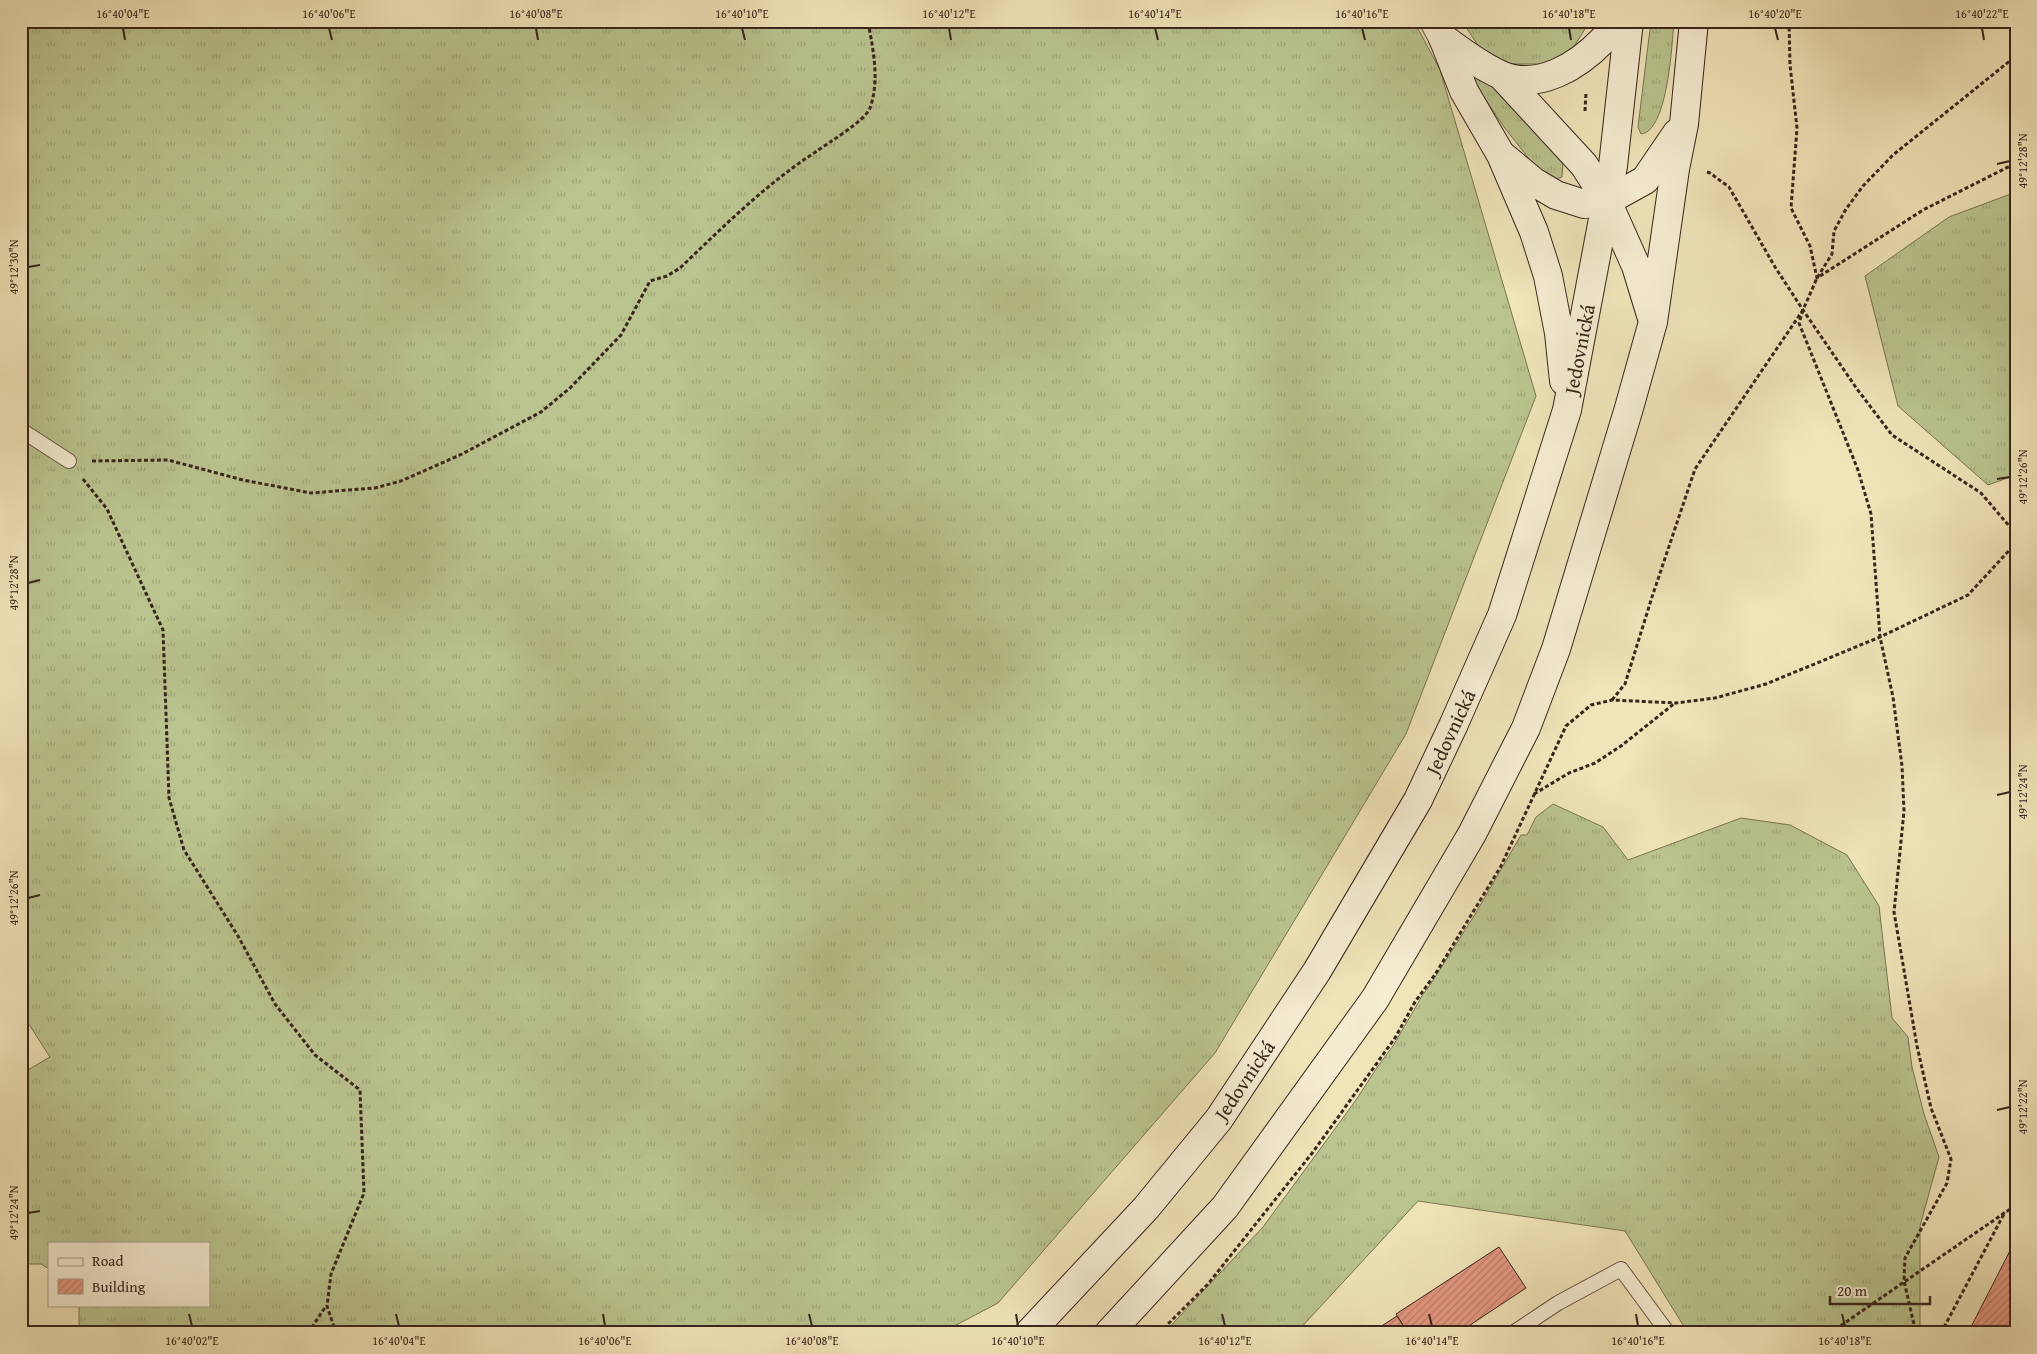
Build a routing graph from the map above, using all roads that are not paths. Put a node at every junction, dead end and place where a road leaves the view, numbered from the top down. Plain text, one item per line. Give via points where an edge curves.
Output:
1 (1616, 21) edge
2 (1628, 21) edge
3 (1694, 21) edge
4 (1438, 30) edge
5 (1502, 76) junction
6 (1684, 124) junction
7 (1501, 155) junction
8 (1607, 201) junction
9 (1653, 322) junction
10 (1567, 410) junction
11 (21, 430) edge
12 (69, 461) road end
13 (1029, 1333) edge
14 (1108, 1333) edge
15 (1513, 1333) edge
16 (1668, 1333) edge

1 - 5 main road via 1604,40 1566,70 1524,81
2 - 8 main road, Jedovnická via 1614,166
3 - 6 main road
4 - 5 main road via 1469,57
4 - 7 main road via 1464,92
5 - 8 main road via 1584,165
6 - 8 main road via 1645,180
6 - 9 main road
7 - 8 main road via 1556,195 1584,204
7 - 10 main road via 1534,232 1548,276 1559,332
8 - 9 main road via 1636,266
8 - 10 main road, Jedovnická
9 - 14 main road via 1556,649 1526,728 1472,834 1375,999 1225,1207
10 - 13 main road, Jedovnická via 1502,615 1418,800 1317,971 1218,1119 1146,1208
11 - 12 lane
15 - 16 lane via 1558,1303 1621,1269

